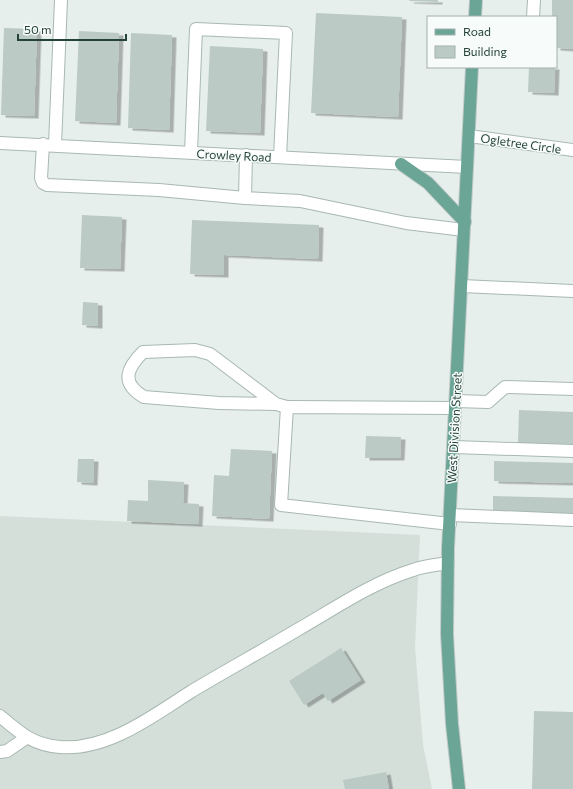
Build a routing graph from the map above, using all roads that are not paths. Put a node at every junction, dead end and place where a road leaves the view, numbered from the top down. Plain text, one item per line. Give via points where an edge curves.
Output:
1 (61, 0) edge
2 (476, 0) edge
3 (534, 0) edge
4 (475, 16) edge
5 (533, 16) edge
6 (472, 68) edge
7 (468, 136) junction
8 (0, 143) edge
9 (49, 145) junction
10 (573, 150) edge
11 (191, 152) junction
12 (246, 155) junction
13 (280, 157) junction
14 (402, 164) junction
15 (467, 167) junction
16 (245, 198) junction
17 (464, 226) junction
18 (462, 286) junction
19 (573, 291) edge
20 (573, 389) edge
21 (456, 404) junction
22 (281, 406) junction
23 (454, 447) junction
24 (573, 451) edge
25 (450, 520) junction
26 (573, 520) edge
27 (448, 563) junction
28 (0, 716) edge
29 (26, 738) junction
30 (0, 752) edge
31 (459, 789) edge

1 - 9 street
2 - 4 main road
3 - 5 street
6 - 7 main road, West Division Street
7 - 10 street, Ogletree Circle
7 - 15 main road, West Division Street
8 - 9 street, Crowley Road
9 - 11 street, Crowley Road
9 - 16 street via 41,178 47,185 160,190
11 - 12 street, Crowley Road
11 - 13 street via 196,29 286,33
12 - 13 street, Crowley Road
12 - 16 street
13 - 14 street, Crowley Road
14 - 15 street, Crowley Road
14 - 17 main road via 428,183
15 - 17 main road, West Division Street
16 - 17 street via 300,201 406,223
17 - 18 main road, West Division Street
18 - 19 street
18 - 21 main road, West Division Street
20 - 21 street via 505,387 488,402
21 - 22 street
21 - 23 main road, West Division Street
22 - 22 street via 210,354 194,350 143,352 129,367 131,385 144,397
22 - 25 street via 281,505
23 - 24 street
23 - 25 main road, West Division Street
25 - 26 street
25 - 27 main road, West Division Street
27 - 29 street via 413,570 373,587 143,723 113,737 85,746 61,747 39,744
27 - 31 main road, West Division Street via 447,634
28 - 29 street
29 - 30 street

